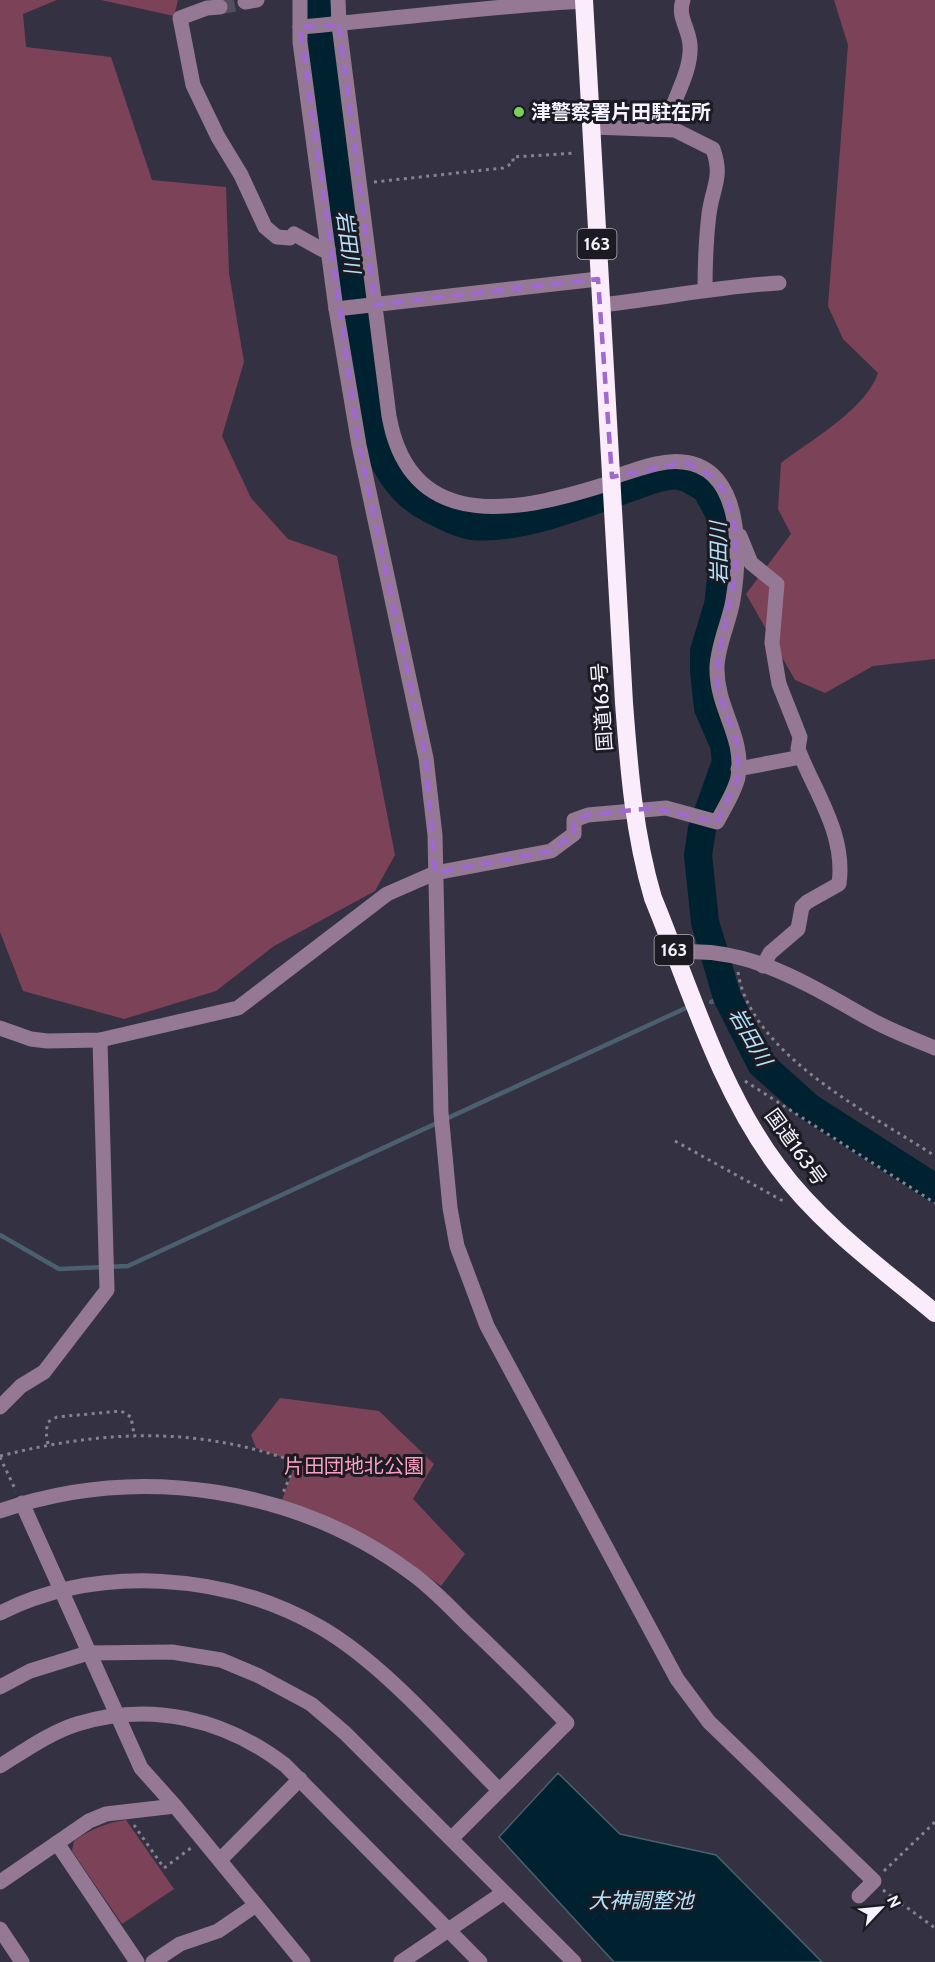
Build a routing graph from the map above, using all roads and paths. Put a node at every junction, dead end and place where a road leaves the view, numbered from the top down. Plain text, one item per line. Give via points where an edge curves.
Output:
1 (300, 0) edge
2 (338, 0) edge
3 (683, 0) edge
4 (584, 1) edge
5 (220, 7) tunnel mouth
6 (336, 26) junction
7 (305, 27) junction
8 (592, 127) junction
9 (664, 129) junction
10 (593, 152) junction
11 (359, 184) junction
12 (328, 249) junction
13 (598, 279) junction
14 (779, 283) dead end
15 (705, 290) junction
16 (600, 304) junction
17 (372, 305) junction
18 (339, 309) junction
19 (613, 487) junction
20 (735, 528) junction
21 (801, 757) junction
22 (738, 769) junction
23 (633, 812) junction
24 (435, 873) junction
25 (675, 953) junction
26 (735, 955) junction
27 (763, 966) junction
28 (0, 1028) edge
29 (100, 1040) junction
30 (935, 1048) edge
31 (728, 1082) junction
32 (675, 1141) dead end
33 (935, 1156) edge
34 (935, 1203) edge
35 (788, 1205) dead end
36 (935, 1313) edge
37 (0, 1407) edge
38 (134, 1434) junction
39 (48, 1444) junction
40 (0, 1456) edge
41 (22, 1503) junction
42 (278, 1506) junction
43 (0, 1511) edge
44 (60, 1589) junction
45 (0, 1613) edge
46 (88, 1653) junction
47 (0, 1688) edge
48 (115, 1715) junction
49 (0, 1766) edge
50 (300, 1779) junction
51 (499, 1790) junction
52 (175, 1806) junction
53 (125, 1811) junction
54 (935, 1822) edge
55 (452, 1838) junction
56 (202, 1839) junction
57 (57, 1843) junction
58 (220, 1860) junction
59 (874, 1881) junction
60 (0, 1882) edge
61 (503, 1893) junction
62 (859, 1896) dead end
63 (256, 1905) junction
64 (935, 1928) edge
65 (0, 1929) edge
66 (448, 1930) junction
67 (22, 1962) edge
68 (138, 1962) edge
69 (153, 1962) edge
70 (303, 1962) edge
71 (400, 1962) edge
72 (480, 1962) edge
73 (574, 1962) edge

1 - 7 street
2 - 6 street
3 - 9 street via 680,14 687,31 690,58
4 - 6 street via 496,6
4 - 8 highway, 国道163号 / 163
5 - 12 street via 180,18 193,85 265,227 277,237 290,238 294,234
6 - 7 street
6 - 11 street
7 - 12 street
8 - 9 street
8 - 10 highway, 国道163号 / 163
9 - 15 street via 675,130 713,149 720,168 705,252
10 - 11 path via 513,158 513,163 503,168
10 - 13 highway, 国道163号 / 163
11 - 17 street
12 - 18 street
13 - 16 highway, 国道163号 / 163
13 - 17 street
14 - 15 street
15 - 16 street
16 - 19 highway, 国道163号 / 163
17 - 18 street
17 - 19 street via 391,427 403,459 426,487 453,502 496,508
18 - 24 street via 359,445 426,758
19 - 20 street via 676,461 695,465 722,485
19 - 23 highway, 国道163号 / 163
20 - 21 street via 751,563 777,584 772,643 779,684 800,737
20 - 22 street via 733,600 717,668 721,706 738,746
21 - 22 street
21 - 27 street via 837,838 839,884 807,902 798,929 770,953
22 - 23 street via 738,778 717,822 666,808
23 - 24 street via 588,815 574,820 573,834 551,851
23 - 25 highway, 国道163号 / 163 via 653,898
24 - 29 street via 387,894 238,1008
24 - 59 street via 441,1113 450,1209 457,1246 487,1326 677,1679 709,1722
25 - 26 street via 700,950
25 - 31 highway, 国道163号 / 163
26 - 27 street
26 - 33 path via 745,1000 778,1047 806,1071
27 - 30 street via 800,979 869,1019
28 - 29 street via 47,1041
29 - 37 street via 107,1290 44,1372 21,1386
31 - 34 path via 751,1082
31 - 36 highway, 国道163号 / 163 via 755,1133 799,1194
32 - 35 path
38 - 39 path
38 - 39 path via 131,1417 121,1411 68,1416 48,1422
38 - 42 path via 234,1443 296,1462
39 - 40 path
40 - 41 path
41 - 42 street via 69,1493 162,1487 203,1490
41 - 43 street
41 - 44 street
42 - 51 street via 369,1545 413,1574 567,1722
44 - 45 street
44 - 46 street
44 - 51 street via 116,1582 171,1582 216,1588 281,1609 320,1627 371,1664
46 - 47 street via 30,1671
46 - 48 street
46 - 55 street via 172,1652 221,1660 259,1676 310,1704 345,1733
48 - 49 street via 59,1732
48 - 50 street via 181,1716 234,1732 262,1747
48 - 52 street via 141,1768
50 - 58 street
50 - 66 street
51 - 55 street
52 - 53 street
52 - 56 street
53 - 56 path via 164,1868
53 - 57 street via 88,1821
54 - 59 path
55 - 61 street
56 - 58 street
57 - 60 street
57 - 68 street
58 - 63 street
59 - 62 street
59 - 64 path
61 - 66 street
61 - 73 street
63 - 69 street via 218,1931 180,1944
63 - 70 street
65 - 67 street
66 - 71 street
66 - 72 street

